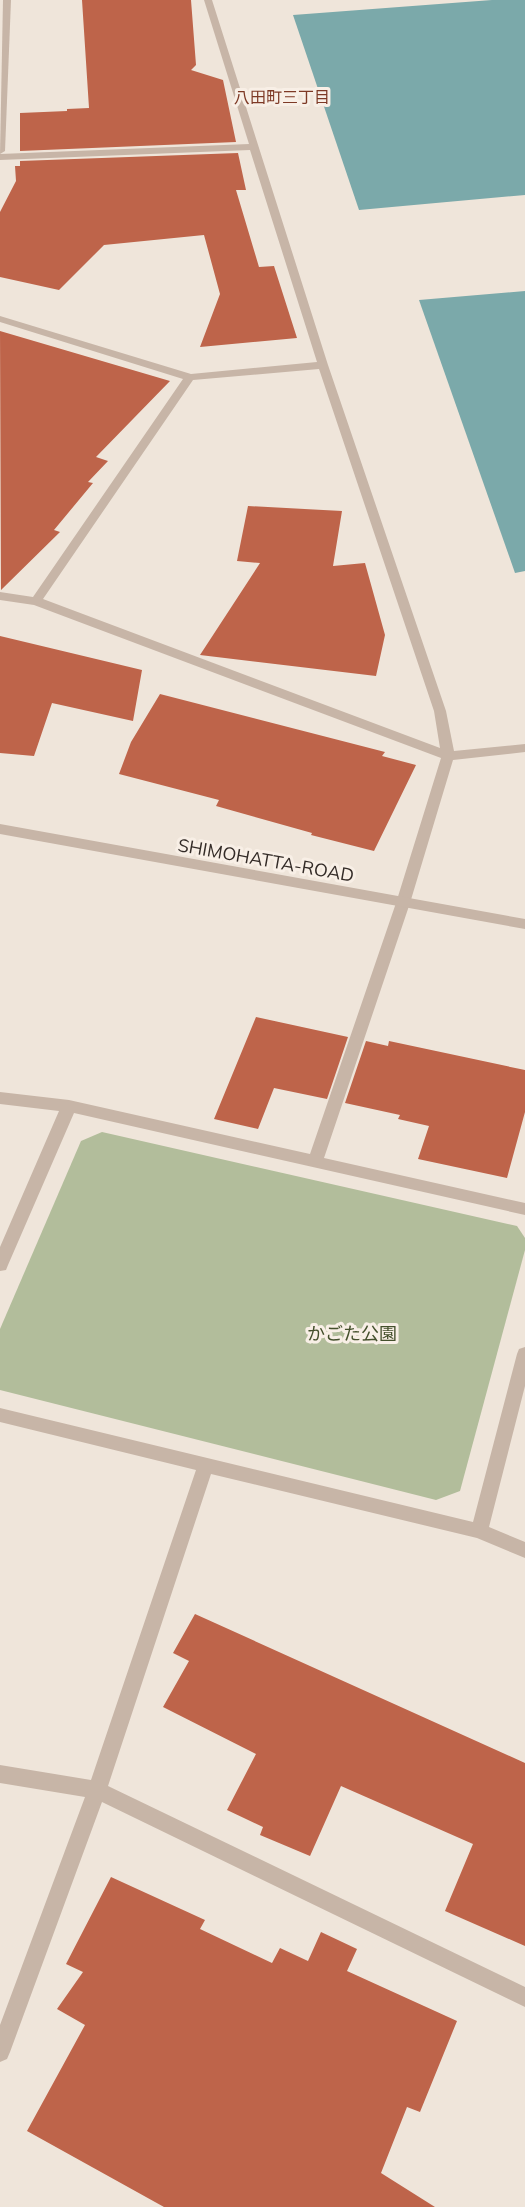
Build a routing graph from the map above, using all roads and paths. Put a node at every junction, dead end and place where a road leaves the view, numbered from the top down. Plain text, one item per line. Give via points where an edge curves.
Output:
1 (7, 0) edge
2 (208, 0) edge
3 (3, 36) edge
4 (256, 147) junction
5 (0, 151) edge
6 (0, 157) edge
7 (0, 319) edge
8 (323, 365) junction
9 (190, 377) junction
10 (0, 596) edge
11 (36, 601) junction
12 (525, 748) edge
13 (448, 756) junction
14 (0, 829) edge
15 (403, 903) junction
16 (525, 924) edge
17 (0, 1098) edge
18 (69, 1106) junction
19 (315, 1161) junction
20 (525, 1209) edge
21 (0, 1265) edge
22 (525, 1354) edge
23 (0, 1415) edge
24 (206, 1464) junction
25 (479, 1531) junction
26 (525, 1550) edge
27 (0, 1774) edge
28 (97, 1790) junction
29 (525, 1997) edge
30 (0, 2052) edge

1 - 3 street
2 - 4 street
3 - 5 street
4 - 6 street
4 - 8 street
7 - 9 street
8 - 9 street
8 - 13 street via 441,711
9 - 11 street
10 - 11 street
11 - 13 street
12 - 13 street
13 - 15 street
14 - 15 street, SHIMOHATTA-ROAD
15 - 16 street, SHIMOHATTA-ROAD
15 - 19 street
17 - 18 street
18 - 19 street
18 - 21 street
19 - 20 street
22 - 25 street
23 - 24 street
24 - 25 street
24 - 28 street
25 - 26 street
27 - 28 street
28 - 29 street
28 - 30 street

